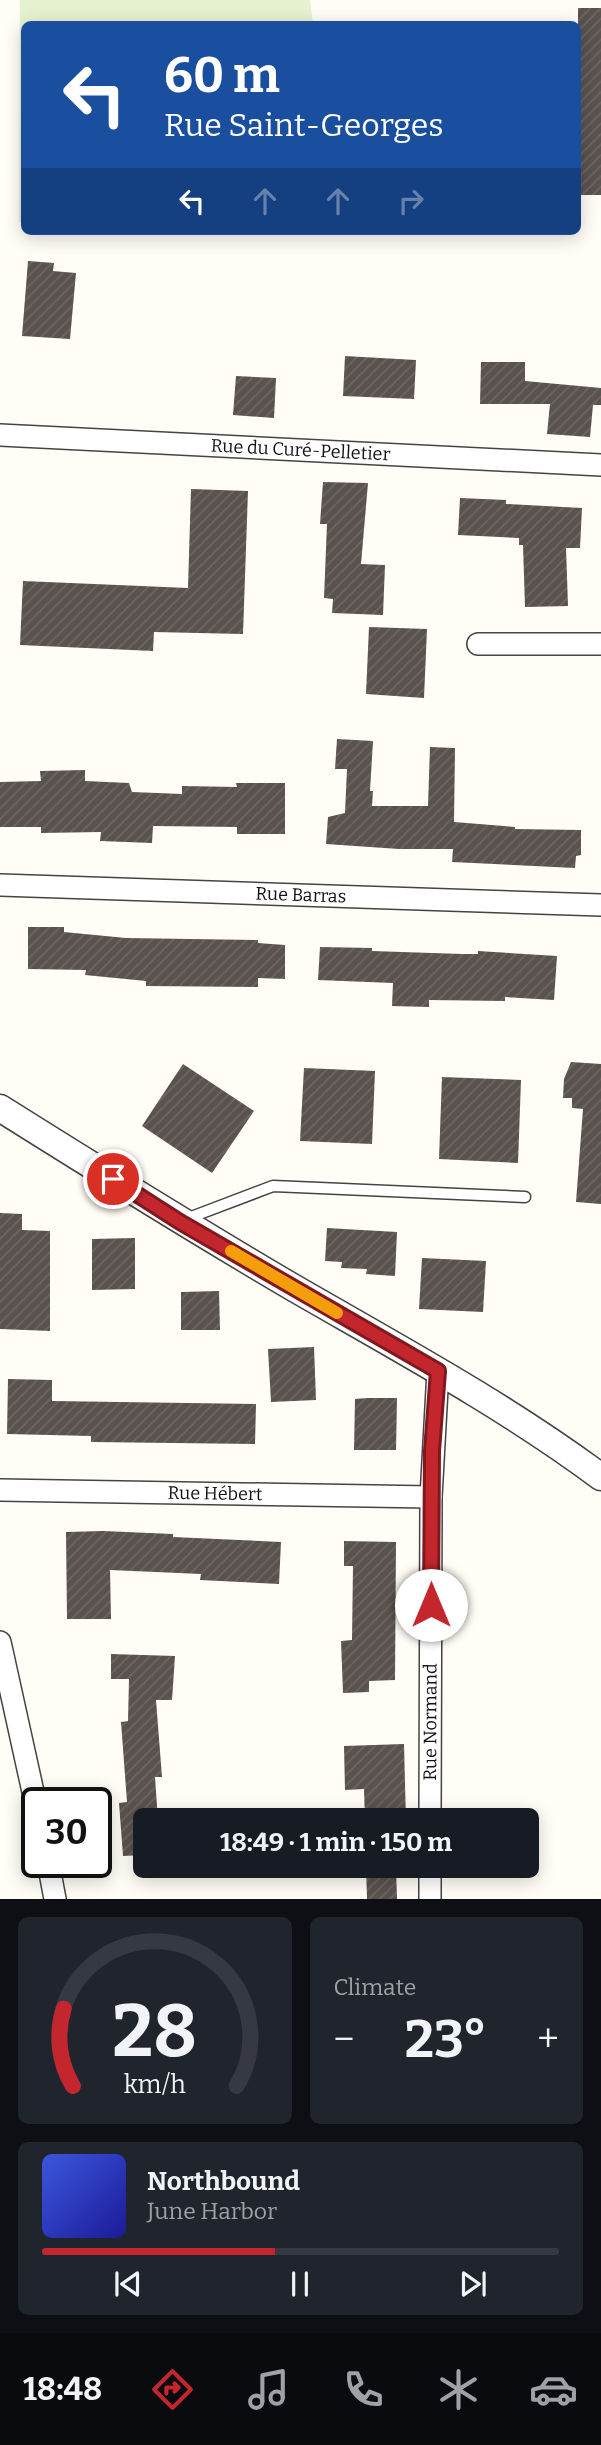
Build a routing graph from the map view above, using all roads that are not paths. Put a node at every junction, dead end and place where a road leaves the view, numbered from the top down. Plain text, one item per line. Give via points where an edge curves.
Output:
1 (0, 435) edge
2 (601, 465) edge
3 (478, 644) dead end
4 (601, 644) edge
5 (0, 885) edge
6 (601, 905) edge
7 (0, 1108) edge
8 (525, 1197) dead end
9 (180, 1222) junction
10 (438, 1371) junction
11 (601, 1477) edge
12 (0, 1490) edge
13 (431, 1497) junction
14 (0, 1642) edge
15 (32, 1787) edge
16 (430, 1808) edge
17 (51, 1878) edge
18 (430, 1878) edge
19 (55, 1899) edge
20 (430, 1899) edge

1 - 2 street, Rue du Curé-Pelletier
3 - 4 street
5 - 6 street, Rue Barras
7 - 9 street
8 - 9 lane via 273,1186
9 - 10 street
10 - 11 street via 547,1437
10 - 13 street, Rue Normand
12 - 13 street, Rue Hébert
13 - 16 street, Rue Normand
14 - 15 street
17 - 19 street
18 - 20 street

